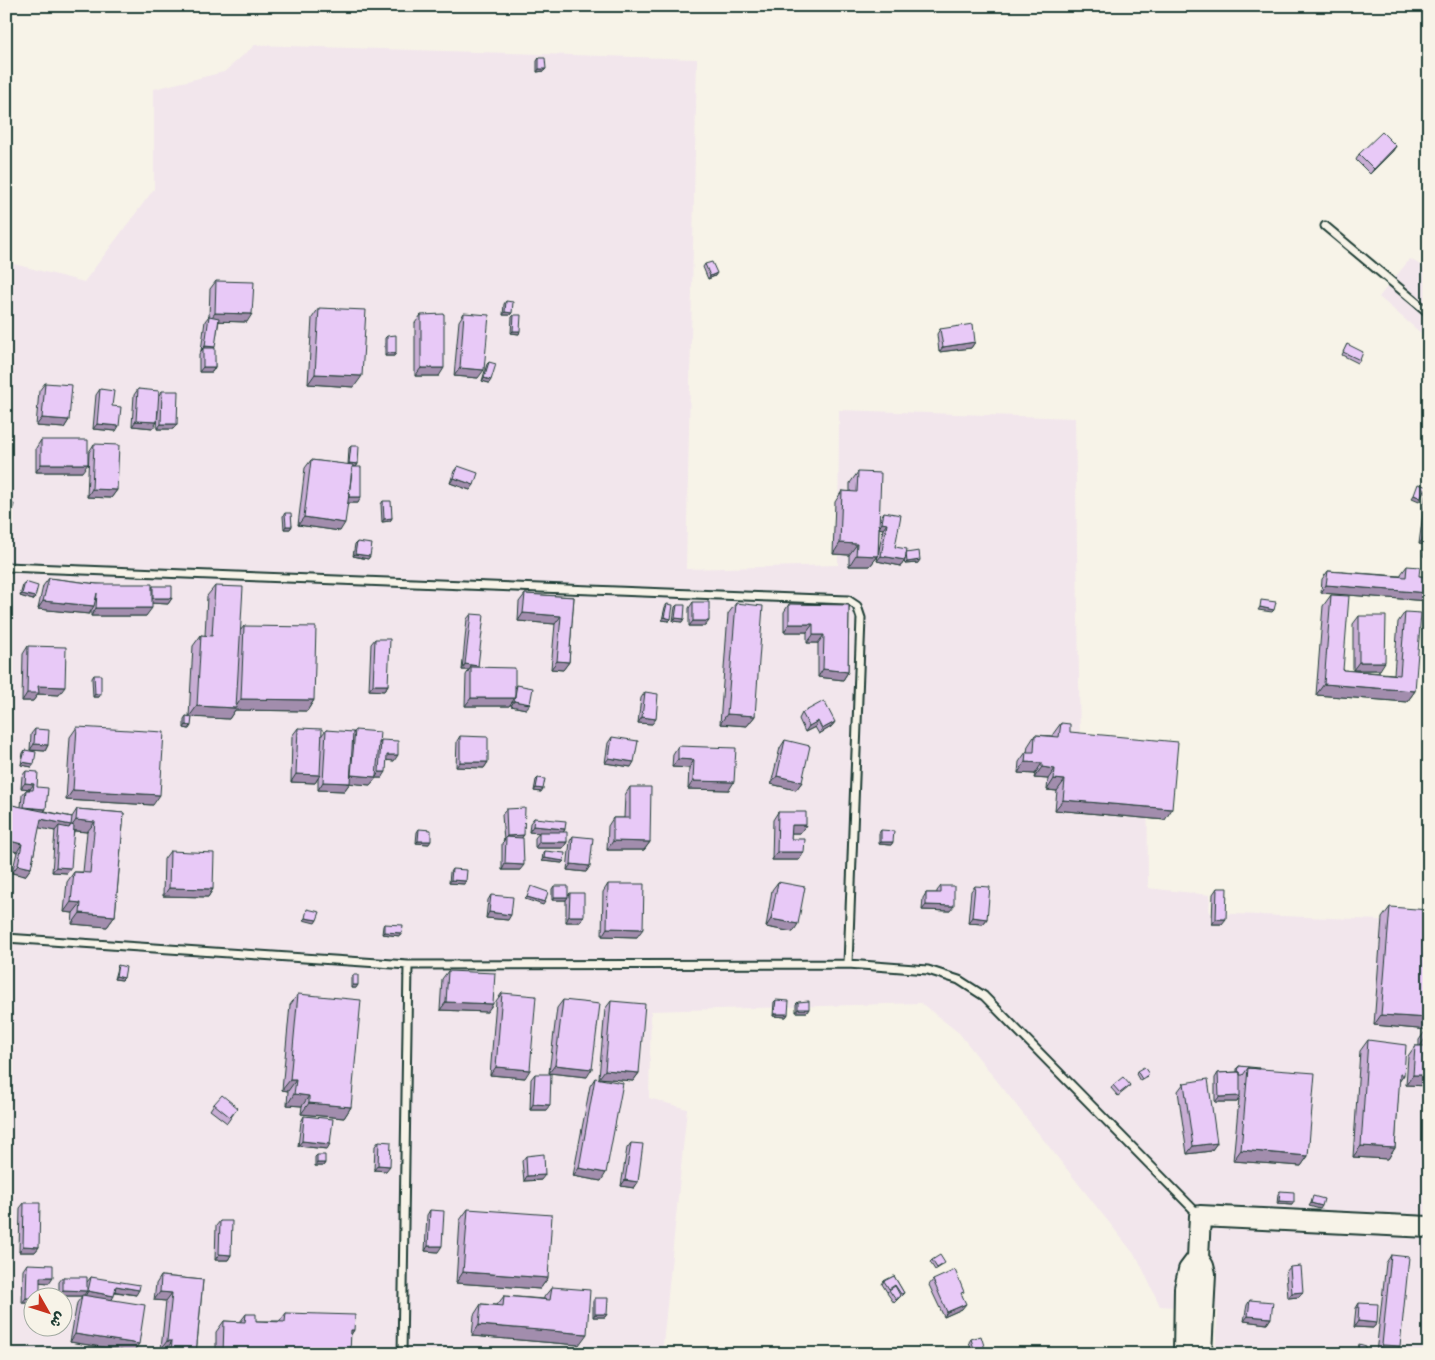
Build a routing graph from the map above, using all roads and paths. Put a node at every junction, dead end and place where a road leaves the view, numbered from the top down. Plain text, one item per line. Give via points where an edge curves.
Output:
1 (1325, 226) dead end
2 (1429, 313) edge
3 (6, 567) edge
4 (6, 938) edge
5 (848, 964) junction
6 (408, 965) junction
7 (1200, 1216) junction
8 (1429, 1228) edge
9 (1198, 1258) junction
10 (402, 1354) edge
11 (1184, 1354) edge
12 (1201, 1354) edge

1 - 2 lane
3 - 5 lane via 848,600 857,606 861,618
4 - 6 lane
5 - 6 lane
5 - 7 lane via 928,970 960,980 984,996
6 - 10 lane
7 - 8 main road
7 - 9 main road
9 - 11 main road via 1189,1270 1185,1288
9 - 12 main road via 1205,1274

